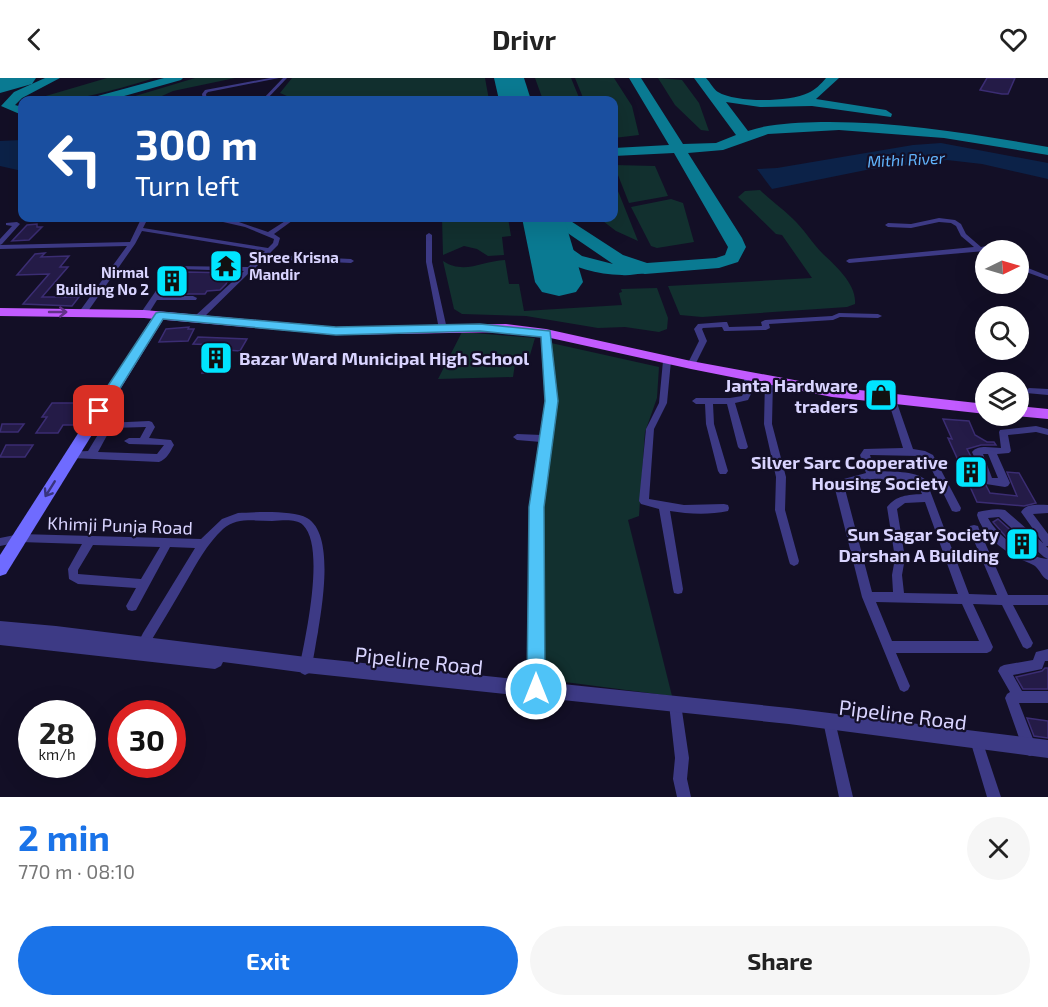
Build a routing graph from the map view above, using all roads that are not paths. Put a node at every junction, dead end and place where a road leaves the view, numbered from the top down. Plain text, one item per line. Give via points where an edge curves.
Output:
1 (277, 78) edge
2 (285, 78) edge
3 (204, 96) edge
4 (268, 96) edge
5 (142, 222) edge
6 (230, 222) edge
7 (287, 222) edge
8 (8, 224) dead end
9 (888, 225) dead end
10 (139, 229) junction
11 (270, 234) junction
12 (429, 235) dead end
13 (0, 243) edge
14 (132, 244) junction
15 (975, 245) edge
16 (0, 247) edge
17 (975, 249) edge
18 (270, 250) junction
19 (264, 257) junction
20 (351, 261) dead end
21 (849, 261) dead end
22 (252, 269) junction
23 (1029, 270) edge
24 (1048, 278) edge
25 (154, 298) junction
26 (192, 298) dead end
27 (0, 312) edge
28 (83, 312) junction
29 (144, 314) junction
30 (160, 315) junction
31 (878, 316) dead end
32 (198, 318) junction
33 (443, 329) junction
34 (546, 333) junction
35 (667, 360) junction
36 (691, 366) junction
37 (748, 376) junction
38 (769, 380) junction
39 (1029, 391) dead end
40 (1048, 392) edge
41 (892, 400) junction
42 (696, 401) dead end
43 (730, 401) junction
44 (709, 402) junction
45 (975, 408) edge
46 (1029, 412) edge
47 (1048, 414) edge
48 (105, 429) junction
49 (87, 430) junction
50 (1048, 432) edge
51 (517, 436) dead end
52 (546, 439) junction
53 (129, 441) dead end
54 (143, 441) junction
55 (743, 447) dead end
56 (991, 451) dead end
57 (909, 452) junction
58 (72, 454) junction
59 (92, 455) junction
60 (723, 471) dead end
61 (872, 476) junction
62 (927, 498) junction
63 (664, 508) junction
64 (724, 508) dead end
65 (956, 508) dead end
66 (1048, 509) edge
67 (974, 529) dead end
68 (20, 538) junction
69 (90, 540) junction
70 (0, 542) edge
71 (168, 542) junction
72 (1048, 542) edge
73 (203, 543) junction
74 (1048, 554) edge
75 (794, 561) dead end
76 (1044, 565) edge
77 (0, 568) edge
78 (1048, 575) edge
79 (144, 584) junction
80 (678, 589) dead end
81 (868, 597) junction
82 (899, 598) junction
83 (965, 599) junction
84 (1005, 600) junction
85 (1048, 600) edge
86 (132, 606) dead end
87 (0, 628) edge
88 (12, 636) edge
89 (147, 637) dead end
90 (1027, 643) dead end
91 (888, 647) junction
92 (1048, 655) edge
93 (305, 668) junction
94 (904, 686) dead end
95 (536, 691) junction
96 (1048, 697) edge
97 (1011, 698) dead end
98 (675, 707) junction
99 (830, 725) junction
100 (977, 743) junction
101 (1039, 750) edge
102 (684, 797) edge
103 (846, 797) edge
104 (994, 797) edge

1 - 3 street via 207,91
2 - 4 street
5 - 10 street
6 - 11 street
7 - 11 street
8 - 13 street via 17,224
9 - 15 street via 953,221
10 - 14 street
10 - 18 street
11 - 18 street via 277,238
12 - 33 street via 429,262
14 - 16 street
14 - 28 street
17 - 21 street
18 - 19 street
19 - 20 street
19 - 22 street
22 - 25 street via 175,267
22 - 32 street
23 - 24 street
25 - 26 street
25 - 29 street
27 -> 28 main road
28 - 29 main road
29 - 30 main road
30 - 32 main road
30 - 49 main road
31 - 36 street via 780,320 765,322 766,327 701,326 698,329 703,341
32 - 33 main road via 336,331
33 - 34 main road via 498,328
34 - 35 main road
34 - 52 street via 552,401
35 - 36 main road
35 - 63 street via 663,403 650,429 644,501
36 - 37 main road
37 - 38 main road
37 - 43 street via 747,397
38 - 41 main road
38 - 75 street via 768,424 780,477 780,510
39 - 40 street
41 - 45 main road
41 - 57 street
42 - 44 street
43 - 44 street
43 - 55 street
44 - 60 street via 710,424
46 - 47 main road
48 - 49 street
48 - 54 street via 110,425 149,424
48 - 59 street
49 - 58 main road
50 - 56 street via 1002,432 1006,451
51 - 52 street
52 - 95 street via 536,507
53 - 54 street
54 - 59 street via 169,445 159,458
57 - 61 street via 867,451
57 - 65 street via 930,458
58 - 59 street
58 -> 68 main road
61 - 62 street via 920,480
61 - 81 street via 843,483 840,489
62 - 82 street via 903,499 892,507 900,558
62 - 83 street
63 - 64 street
63 - 80 street
66 - 72 street via 1026,512
67 - 84 street
68 - 69 street, Khimji Punja Road
68 - 70 street, Khimji Punja Road
68 - 77 main road
69 - 71 street, Khimji Punja Road
69 - 79 street via 73,576
71 - 73 street, Khimji Punja Road
71 - 79 street
73 - 89 street
73 - 93 street, Khimji Punja Road via 223,521 236,516 292,517 307,522 316,537 320,561
74 - 76 street via 1001,513 982,515 995,535 1023,556
76 - 78 street
79 - 86 street
81 - 82 street
81 - 91 street
82 - 83 street
83 - 84 street
83 - 91 street via 987,647
84 - 85 street
84 - 90 street
87 - 88 street, Pipeline Road
88 - 93 street, Pipeline Road
91 - 94 street
92 - 96 street via 1040,656 1038,665 1004,671 1019,697
93 - 95 street, Pipeline Road
95 - 98 street, Pipeline Road
97 - 101 street
98 - 99 street, Pipeline Road
98 - 102 street
99 - 100 street, Pipeline Road
99 - 103 street
100 - 101 street, Pipeline Road
100 - 104 street

